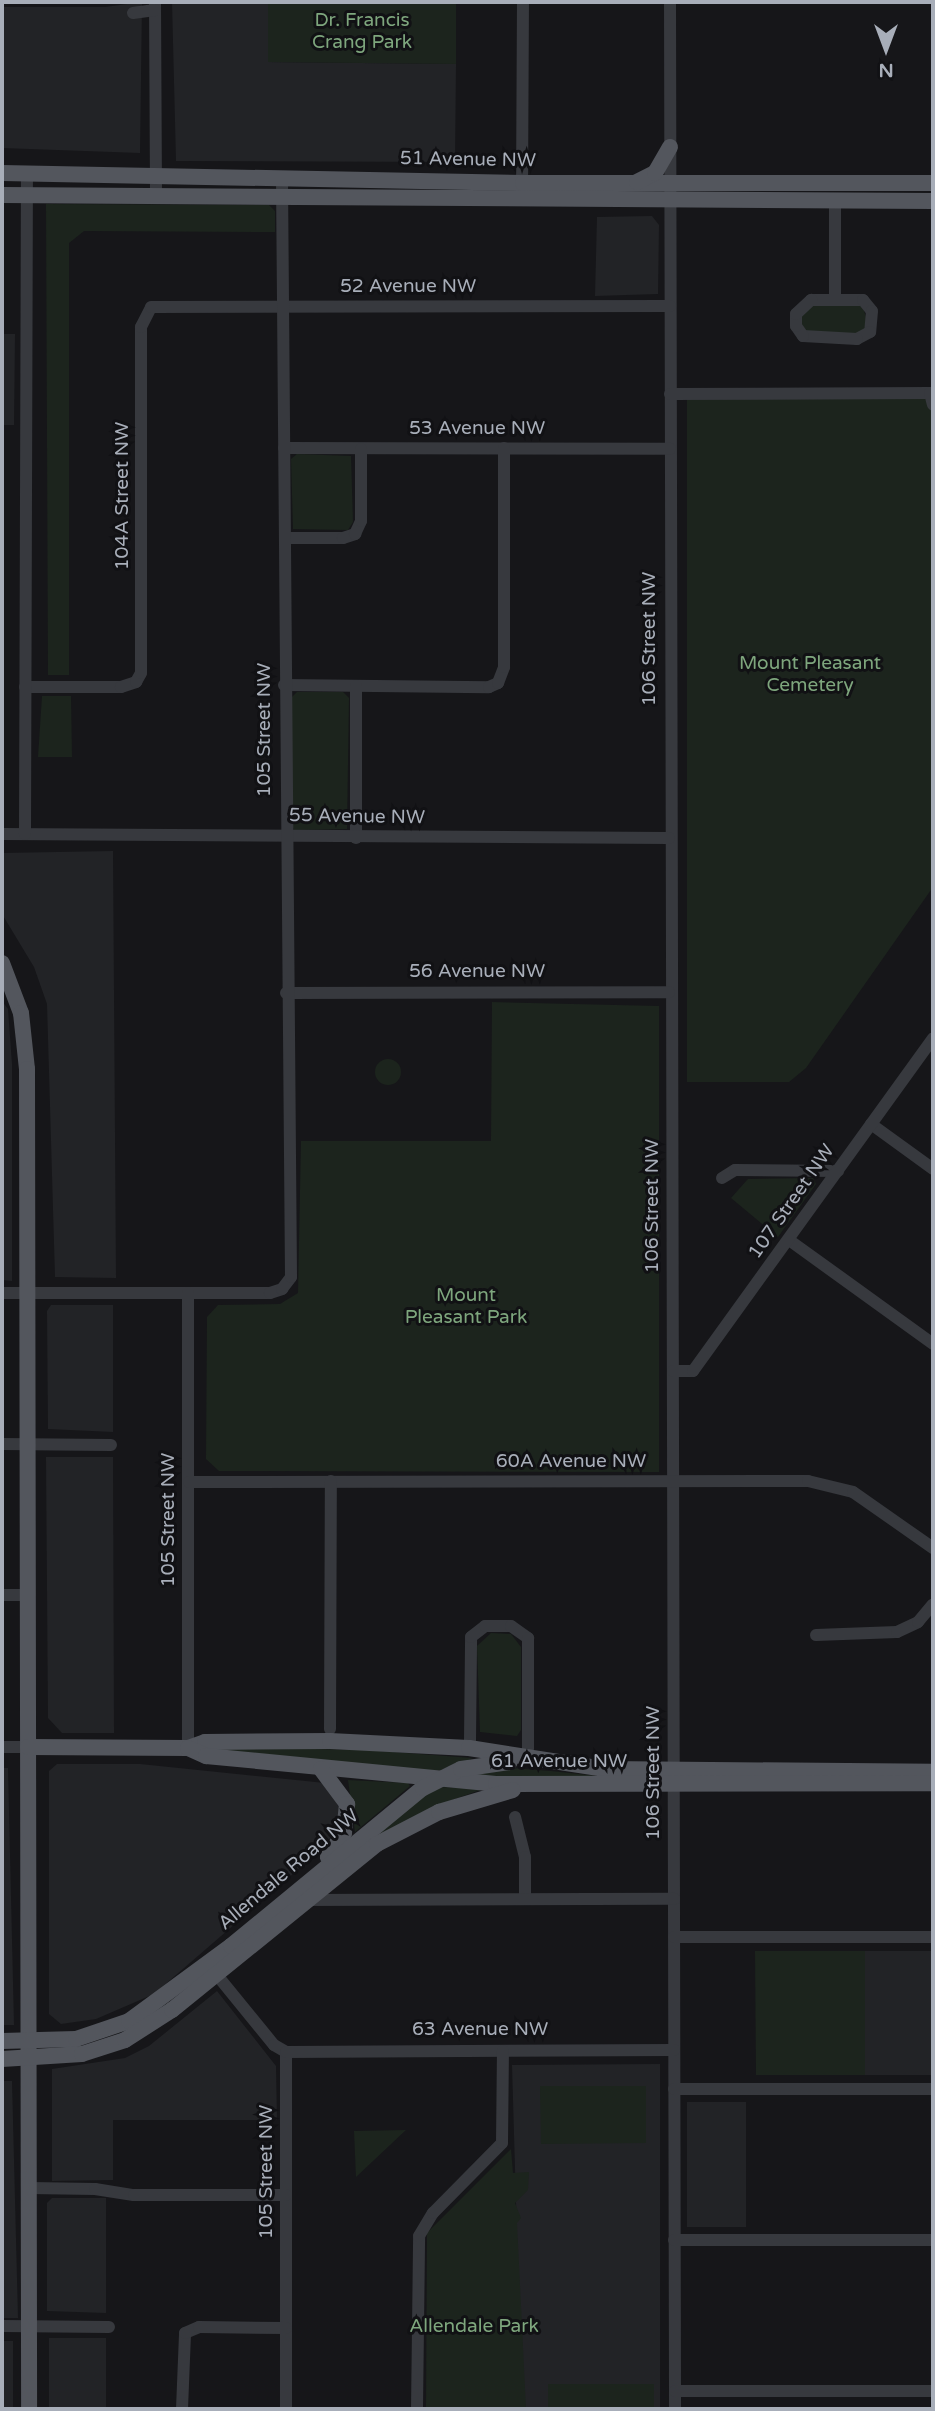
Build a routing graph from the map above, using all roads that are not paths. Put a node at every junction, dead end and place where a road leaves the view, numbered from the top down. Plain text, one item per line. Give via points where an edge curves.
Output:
1 (523, 2) edge
2 (670, 2) edge
3 (155, 6) edge
4 (134, 13) dead end
5 (670, 147) junction
6 (2, 173) edge
7 (27, 173) junction
8 (156, 177) junction
9 (282, 178) junction
10 (523, 183) junction
11 (632, 183) junction
12 (933, 183) edge
13 (670, 184) junction
14 (2, 195) edge
15 (27, 195) junction
16 (156, 196) junction
17 (282, 197) junction
18 (522, 200) junction
19 (835, 201) junction
20 (933, 201) edge
21 (670, 202) junction
22 (835, 300) junction
23 (284, 306) junction
24 (670, 306) junction
25 (147, 310) joint
26 (670, 394) junction
27 (933, 405) edge
28 (284, 448) junction
29 (504, 448) junction
30 (361, 449) junction
31 (670, 449) junction
32 (285, 538) junction
33 (285, 685) junction
34 (356, 686) junction
35 (25, 687) junction
36 (2, 834) edge
37 (25, 834) junction
38 (284, 835) junction
39 (356, 838) junction
40 (669, 838) junction
41 (2, 963) edge
42 (2, 980) edge
43 (669, 992) junction
44 (286, 993) junction
45 (20, 1009) junction
46 (933, 1038) edge
47 (871, 1124) junction
48 (933, 1169) edge
49 (838, 1171) junction
50 (722, 1178) dead end
51 (789, 1241) junction
52 (2, 1293) edge
53 (28, 1293) junction
54 (188, 1293) junction
55 (933, 1344) edge
56 (673, 1371) junction
57 (2, 1444) edge
58 (28, 1444) junction
59 (111, 1445) dead end
60 (331, 1481) junction
61 (673, 1481) junction
62 (189, 1482) junction
63 (933, 1548) edge
64 (2, 1595) edge
65 (28, 1595) junction
66 (933, 1604) edge
67 (816, 1635) dead end
68 (330, 1729) dead end
69 (470, 1741) dead end
70 (2, 1747) edge
71 (28, 1747) junction
72 (188, 1748) junction
73 (528, 1749) dead end
74 (586, 1767) junction
75 (321, 1769) junction
76 (933, 1772) edge
77 (673, 1777) junction
78 (437, 1780) junction
79 (933, 1783) edge
80 (557, 1784) junction
81 (515, 1817) dead end
82 (325, 1874) junction
83 (525, 1899) junction
84 (674, 1899) junction
85 (303, 1900) junction
86 (349, 1900) junction
87 (674, 1937) junction
88 (933, 1937) edge
89 (211, 1968) junction
90 (2, 2041) edge
91 (29, 2041) junction
92 (674, 2050) junction
93 (503, 2051) junction
94 (286, 2052) junction
95 (2, 2059) edge
96 (29, 2059) junction
97 (674, 2089) junction
98 (933, 2090) edge
99 (30, 2188) junction
100 (286, 2195) junction
101 (674, 2240) junction
102 (933, 2240) edge
103 (2, 2326) edge
104 (29, 2326) junction
105 (109, 2327) dead end
106 (286, 2328) junction
107 (933, 2390) edge
108 (675, 2391) junction
109 (29, 2409) edge
110 (181, 2409) edge
111 (286, 2409) edge
112 (417, 2409) edge
113 (675, 2409) edge

1 - 10 street
2 - 5 street, 106 Street NW
3 - 4 street
3 - 8 street
5 - 11 main road via 655,173
5 - 13 street, 106 Street NW
6 - 7 main road, 51 Avenue NW
7 - 8 main road, 51 Avenue NW
7 - 15 street
8 - 9 main road, 51 Avenue NW
8 - 16 street
9 - 10 main road, 51 Avenue NW
9 - 17 street, 105 Street NW
10 - 11 main road, 51 Avenue NW
10 - 18 street
11 - 13 main road, 51 Avenue NW
12 - 13 main road, 51 Avenue NW
13 - 21 street, 106 Street NW
14 - 15 main road, 51 Avenue NW
15 - 16 main road, 51 Avenue NW
15 - 35 street
16 - 17 main road, 51 Avenue NW
17 - 18 main road, 51 Avenue NW
17 - 23 street, 105 Street NW
18 - 21 main road, 51 Avenue NW
19 - 20 main road, 51 Avenue NW
19 - 21 main road, 51 Avenue NW
19 - 22 street
21 - 24 street, 106 Street NW
22 - 22 street via 804,303 796,314 798,331 812,339 857,339 870,332 869,305 863,300
23 - 24 street, 52 Avenue NW
23 - 25 street, 52 Avenue NW via 161,305
23 - 28 street, 105 Street NW
24 - 26 street, 106 Street NW
25 - 35 street, 104A Street NW via 141,327 142,668 136,682 121,687
26 - 27 street via 930,393
26 - 31 street, 106 Street NW
28 - 30 street, 53 Avenue NW
28 - 32 street, 105 Street NW
29 - 30 street, 53 Avenue NW
29 - 31 street, 53 Avenue NW
29 - 34 street via 502,678 489,687
30 - 32 street via 358,531 343,538
31 - 40 street, 106 Street NW
32 - 33 street, 105 Street NW
33 - 34 street
33 - 38 street, 105 Street NW
34 - 39 street
35 - 37 street
36 - 37 street, 55 Avenue NW
37 - 38 street, 55 Avenue NW
38 - 39 street, 55 Avenue NW
38 - 44 street, 105 Street NW
39 - 40 street, 55 Avenue NW
40 - 43 street, 106 Street NW
41 - 45 main road
42 - 45 street
43 - 44 street, 56 Avenue NW
43 - 56 street, 106 Street NW
44 - 54 street, 105 Street NW via 291,1036 289,1282 270,1293
45 - 53 main road via 27,1069
46 - 47 street, 107 Street NW
47 - 48 street
47 - 49 street, 107 Street NW
49 - 50 street via 735,1170
49 - 51 street, 107 Street NW
51 - 55 street
51 - 56 street, 107 Street NW via 694,1371
52 - 53 street
53 - 54 street
53 - 58 main road
54 - 62 street, 105 Street NW
56 - 61 street, 106 Street NW
57 - 58 street
58 - 59 street
58 - 65 main road
60 - 61 street, 60A Avenue NW
60 - 62 street, 60A Avenue NW
60 - 68 street
61 - 63 street, 60A Avenue NW via 828,1484 864,1498
61 - 77 street, 106 Street NW
62 - 72 street, 105 Street NW
64 - 65 street
65 - 71 main road
66 - 67 street via 918,1622 897,1632
69 - 73 street via 471,1637 485,1626 511,1626 522,1630 528,1642
70 - 71 street, 61 Avenue NW
71 - 72 main road, 61 Avenue NW
71 - 91 main road
72 - 74 main road, 61 Avenue NW via 205,1742 399,1744 469,1748
72 - 75 main road, 61 Avenue NW via 206,1756
74 - 77 main road, 61 Avenue NW
74 - 78 main road, Allendale Road NW via 498,1762 461,1769
75 - 78 main road, 61 Avenue NW
75 - 82 main road via 342,1792 348,1817
76 - 77 main road, 61 Avenue NW
77 - 79 main road, 61 Avenue NW
77 - 80 main road, 61 Avenue NW
77 - 84 street, 106 Street NW
78 - 80 main road, 61 Avenue NW
78 - 82 main road, Allendale Road NW
80 - 82 main road, Allendale Road NW via 495,1794 439,1812
81 - 83 street via 525,1857
82 - 85 main road, Allendale Road NW
82 - 86 street
82 - 89 main road, Allendale Road NW
83 - 84 street
83 - 86 street
84 - 87 street, 106 Street NW
85 - 86 street
85 - 89 main road, Allendale Road NW
87 - 88 street
87 - 92 street, 106 Street NW
89 - 91 main road, Allendale Road NW via 121,2025 89,2036
89 - 94 street via 274,2045
89 - 96 main road, Allendale Road NW via 158,2021 125,2040 82,2054
90 - 91 main road
91 - 96 main road
92 - 93 street, 63 Avenue NW
92 - 97 street, 106 Street NW
93 - 94 street, 63 Avenue NW
93 - 112 street via 502,2143 433,2213 419,2235
94 - 100 street, 105 Street NW
95 - 96 main road
96 - 99 main road
97 - 98 street
97 - 101 street, 106 Street NW
99 - 100 street via 134,2195
99 - 104 main road
100 - 106 street, 105 Street NW
101 - 102 street
101 - 108 street, 106 Street NW
103 - 104 street
104 - 105 street
104 - 109 main road
106 - 110 street via 198,2327 185,2333
106 - 111 street, 105 Street NW
107 - 108 street
108 - 113 street, 106 Street NW

